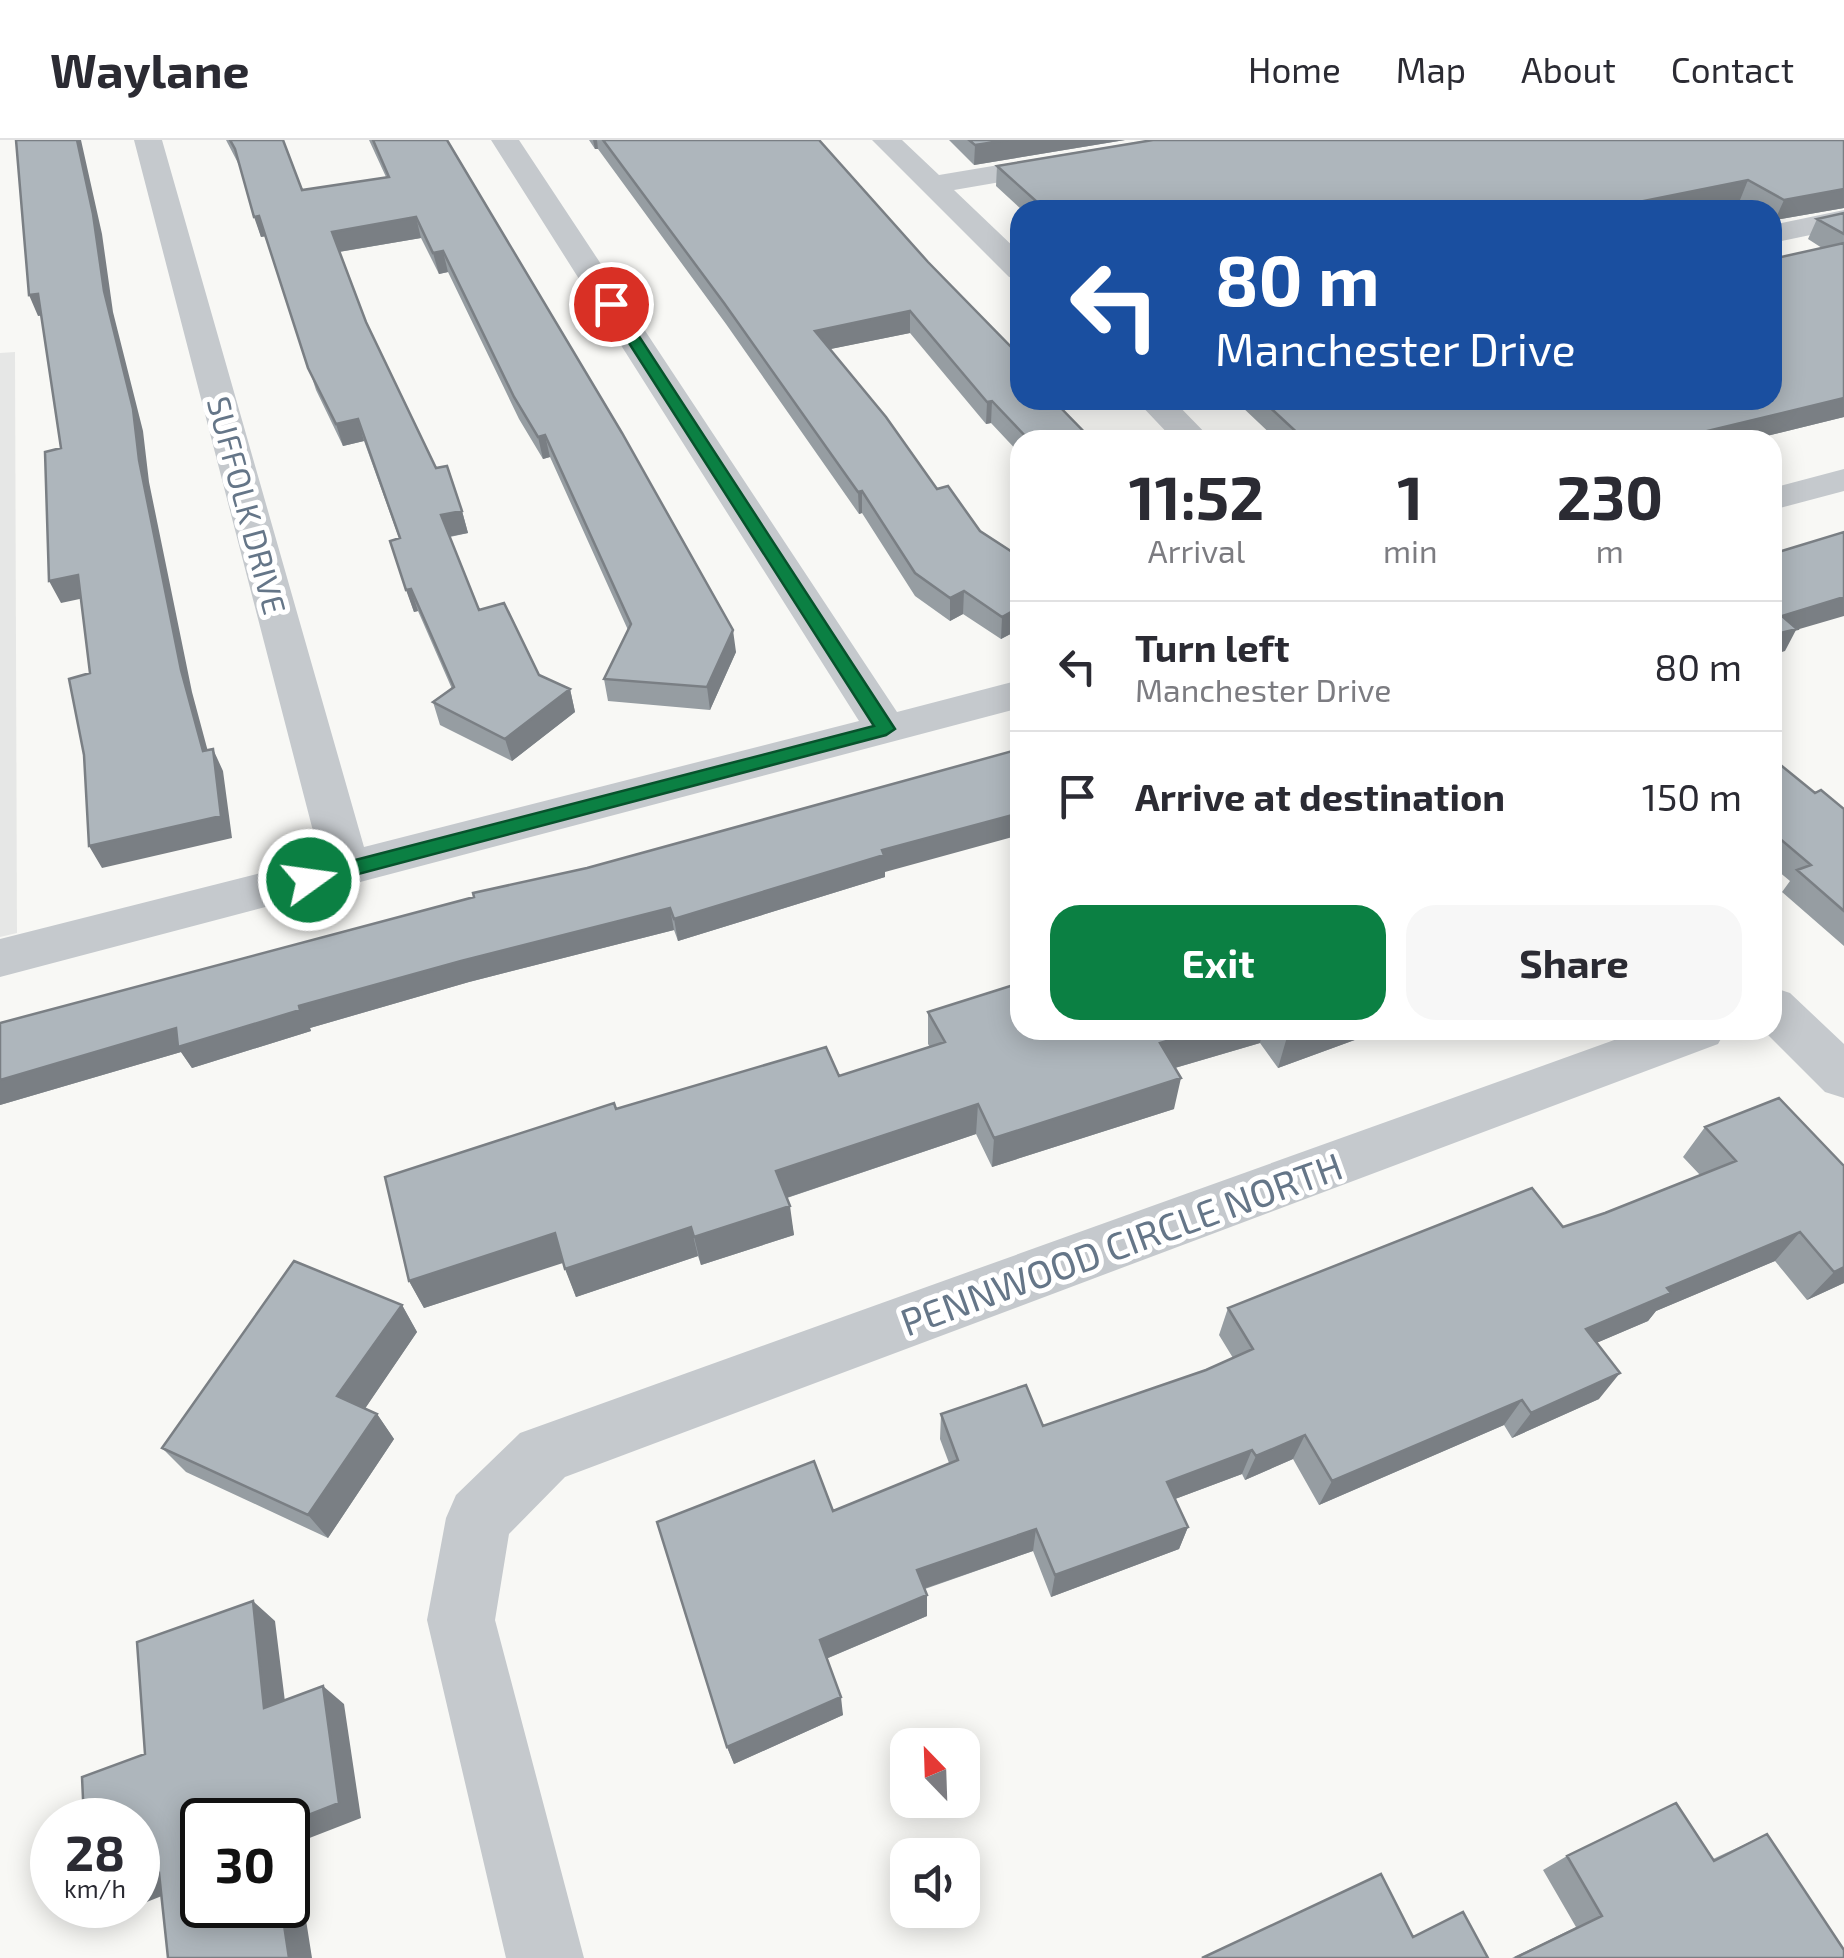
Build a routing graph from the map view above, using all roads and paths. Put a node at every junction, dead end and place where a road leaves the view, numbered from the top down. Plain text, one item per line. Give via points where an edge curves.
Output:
1 (148, 140) edge
2 (505, 140) edge
3 (886, 140) edge
4 (1197, 140) edge
5 (933, 186) junction
6 (1844, 219) edge
7 (1782, 232) edge
8 (1010, 260) edge
9 (1163, 410) edge
10 (1184, 430) edge
11 (1844, 480) edge
12 (1782, 496) edge
13 (1010, 697) edge
14 (886, 729) junction
15 (347, 870) junction
16 (0, 958) edge
17 (1782, 1017) edge
18 (1673, 1040) edge
19 (1844, 1077) edge
20 (545, 1958) edge

1 - 15 street, SUFFOLK DRIVE
2 - 14 street
3 - 5 street
4 - 5 street
5 - 8 street
6 - 7 street
9 - 10 street
11 - 12 street
13 - 14 street
14 - 15 street
15 - 16 street
17 - 19 street
18 - 20 street, PENNWOOD CIRCLE NORTH via 542,1455 479,1518 462,1620

